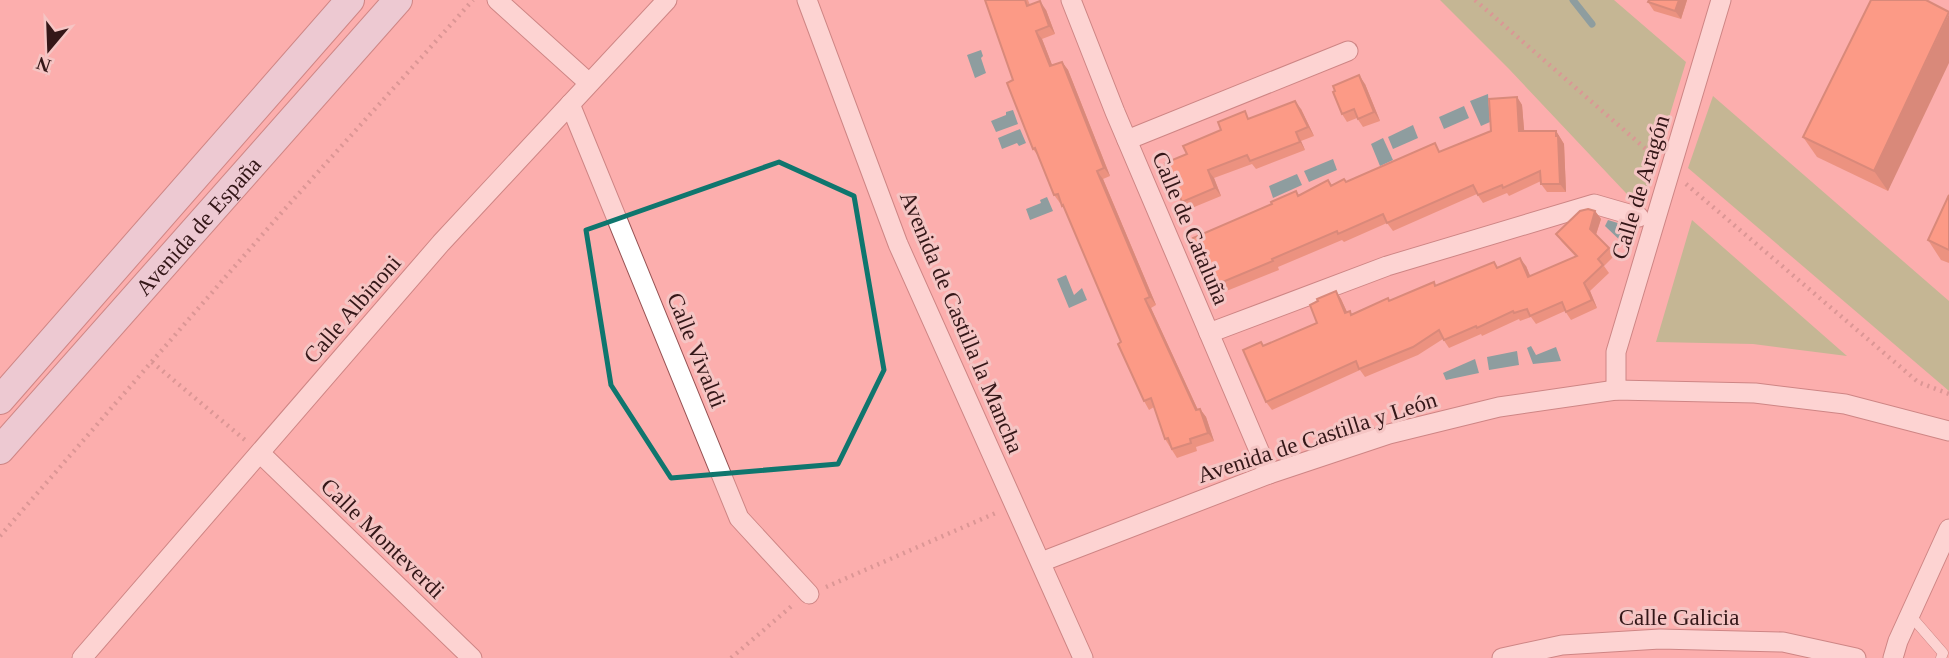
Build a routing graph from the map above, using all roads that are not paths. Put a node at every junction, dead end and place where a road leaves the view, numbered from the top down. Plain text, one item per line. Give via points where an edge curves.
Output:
1 (350, 0) edge
2 (398, 0) edge
3 (498, 0) edge
4 (667, 0) edge
5 (807, 0) edge
6 (1071, 0) edge
7 (1721, 0) edge
8 (1348, 51) dead end
9 (589, 83) junction
10 (570, 104) junction
11 (1127, 141) junction
12 (1639, 217) dead end
13 (1209, 333) junction
14 (1616, 390) junction
15 (0, 400) edge
16 (1949, 431) edge
17 (0, 450) edge
18 (261, 453) junction
19 (1269, 474) junction
20 (1949, 529) edge
21 (1041, 562) junction
22 (809, 594) road end
23 (1910, 615) junction
24 (82, 658) edge
25 (472, 658) edge
26 (1083, 658) edge
27 (1502, 658) edge
28 (1856, 658) edge
29 (1893, 658) edge
30 (1941, 658) edge

1 - 15 main road, Avenida de España
2 - 17 main road, Avenida de España
3 - 9 street
4 - 9 street, Calle Albinoni
5 - 21 street, Avenida de Castilla la Mancha via 898,244
6 - 11 street, Calle de Cataluña
7 - 14 street, Calle de Aragón via 1616,352
8 - 11 street
9 - 10 street, Calle Albinoni
10 - 18 street, Calle Albinoni via 441,243
10 - 22 street, Calle Vivaldi via 739,518
11 - 13 street, Calle de Cataluña
12 - 13 street via 1594,204 1387,266
13 - 19 street, Calle de Cataluña
14 - 16 street, Avenida de Castilla y León via 1755,393 1832,402
14 - 19 street, Avenida de Castilla y León via 1499,407 1390,434
18 - 24 street, Calle Albinoni
18 - 25 street, Calle Monteverdi
19 - 21 street, Avenida de Castilla y León
20 - 23 street
21 - 26 street, Avenida de Castilla la Mancha
23 - 29 street
23 - 30 lane via 1943,653
27 - 28 street, Calle Galicia via 1562,645 1660,639 1783,642

